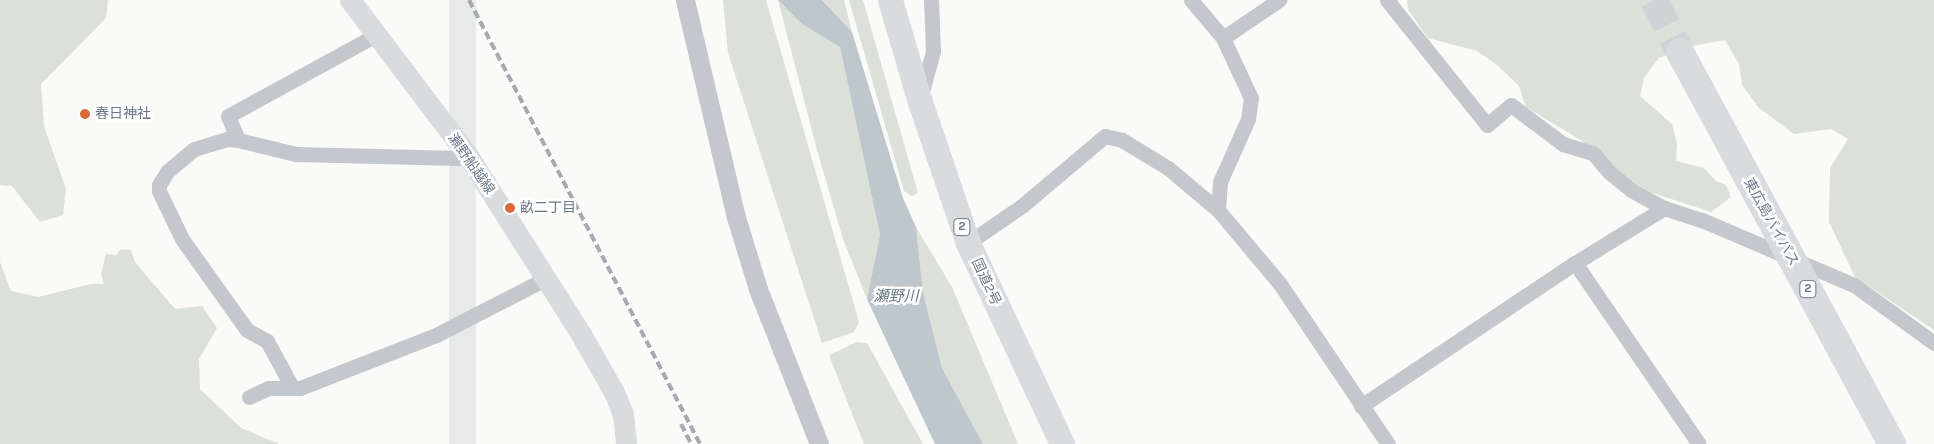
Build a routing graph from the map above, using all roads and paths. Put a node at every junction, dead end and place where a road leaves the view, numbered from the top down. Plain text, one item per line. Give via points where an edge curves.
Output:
1 (350, 0) edge
2 (685, 0) edge
3 (890, 0) edge
4 (931, 0) edge
5 (1191, 0) edge
6 (1279, 0) edge
7 (1387, 0) edge
8 (374, 36) junction
9 (1223, 38) junction
10 (1680, 52) tunnel mouth
11 (920, 102) junction
12 (238, 140) junction
13 (467, 154) junction
14 (1664, 208) junction
15 (1218, 210) junction
16 (968, 243) junction
17 (1575, 263) junction
18 (545, 279) junction
19 (1934, 343) edge
20 (292, 387) junction
21 (249, 397) dead end
22 (1361, 406) junction
23 (626, 444) edge
24 (819, 444) edge
25 (1062, 444) edge
26 (1388, 444) edge
27 (1699, 444) edge
28 (1892, 444) edge

1 - 8 main road, 瀬野船越線
2 - 24 street via 744,244 758,289
3 - 11 highway, 国道2号 / 2
4 - 11 street via 933,51
5 - 9 street
6 - 9 street
7 - 14 street via 1487,125 1511,105 1563,144 1593,153 1631,190
8 - 12 street via 228,116
8 - 13 main road, 瀬野船越線
9 - 15 street via 1251,98 1248,118 1220,182
10 - 28 highway, 東広島バイパス / 2
11 - 16 highway, 国道2号 / 2
12 - 13 street via 296,154 448,158
12 - 20 street via 227,139 194,149 166,172 159,191 182,239 247,330 267,341
13 - 18 main road, 瀬野船越線
14 - 17 street
14 - 19 street via 1702,220 1854,285
15 - 16 street via 1168,168 1122,140 1105,136 1023,205
15 - 22 street via 1280,284
16 - 25 highway, 国道2号 / 2
17 - 22 street
17 - 27 street
18 - 20 street via 436,335 300,388
18 - 23 main road, 瀬野船越線 via 614,392 622,414
20 - 21 street via 268,388
22 - 26 street

